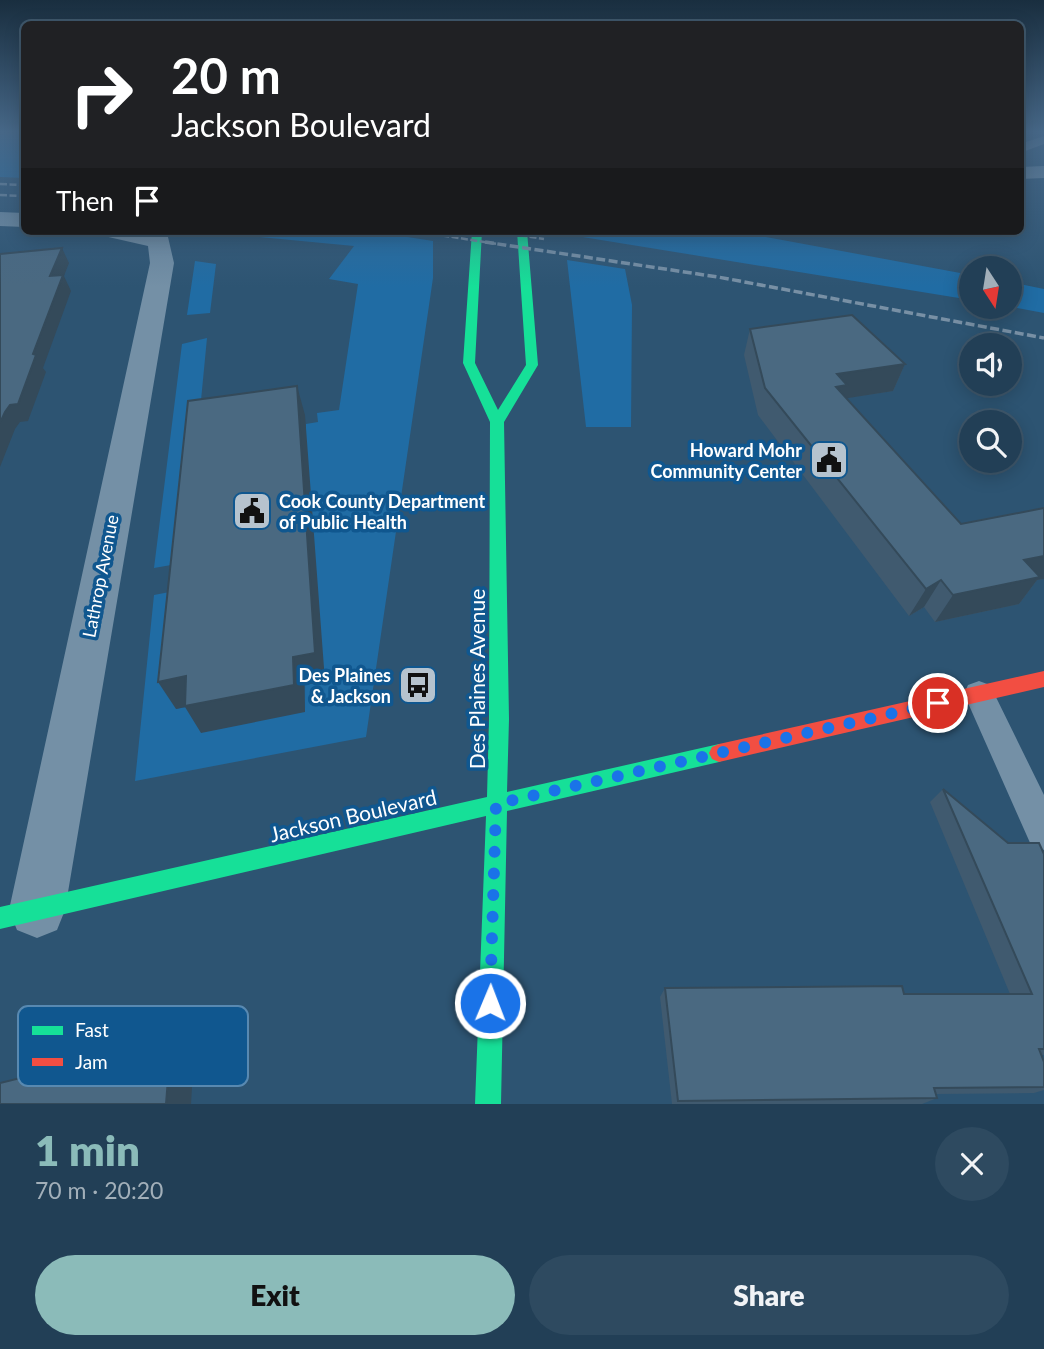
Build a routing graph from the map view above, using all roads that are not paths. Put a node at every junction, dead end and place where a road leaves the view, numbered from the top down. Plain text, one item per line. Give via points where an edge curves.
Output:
1 (0, 219) edge
2 (21, 220) edge
3 (129, 235) edge
4 (477, 235) edge
5 (522, 235) edge
6 (497, 422) junction
7 (1044, 679) edge
8 (979, 694) junction
9 (496, 804) junction
10 (1044, 833) edge
11 (18, 914) edge
12 (488, 1104) edge

1 - 2 street
3 - 11 street, Lathrop Avenue via 160,242 162,264
4 - 6 main road, Des Plaines Avenue via 468,363
5 - 6 main road via 532,365
6 - 9 main road, Des Plaines Avenue
7 - 8 main road, Jackson Boulevard
8 - 9 main road, Jackson Boulevard
8 - 10 lane
9 - 11 main road, Jackson Boulevard
9 - 12 main road, Des Plaines Avenue

